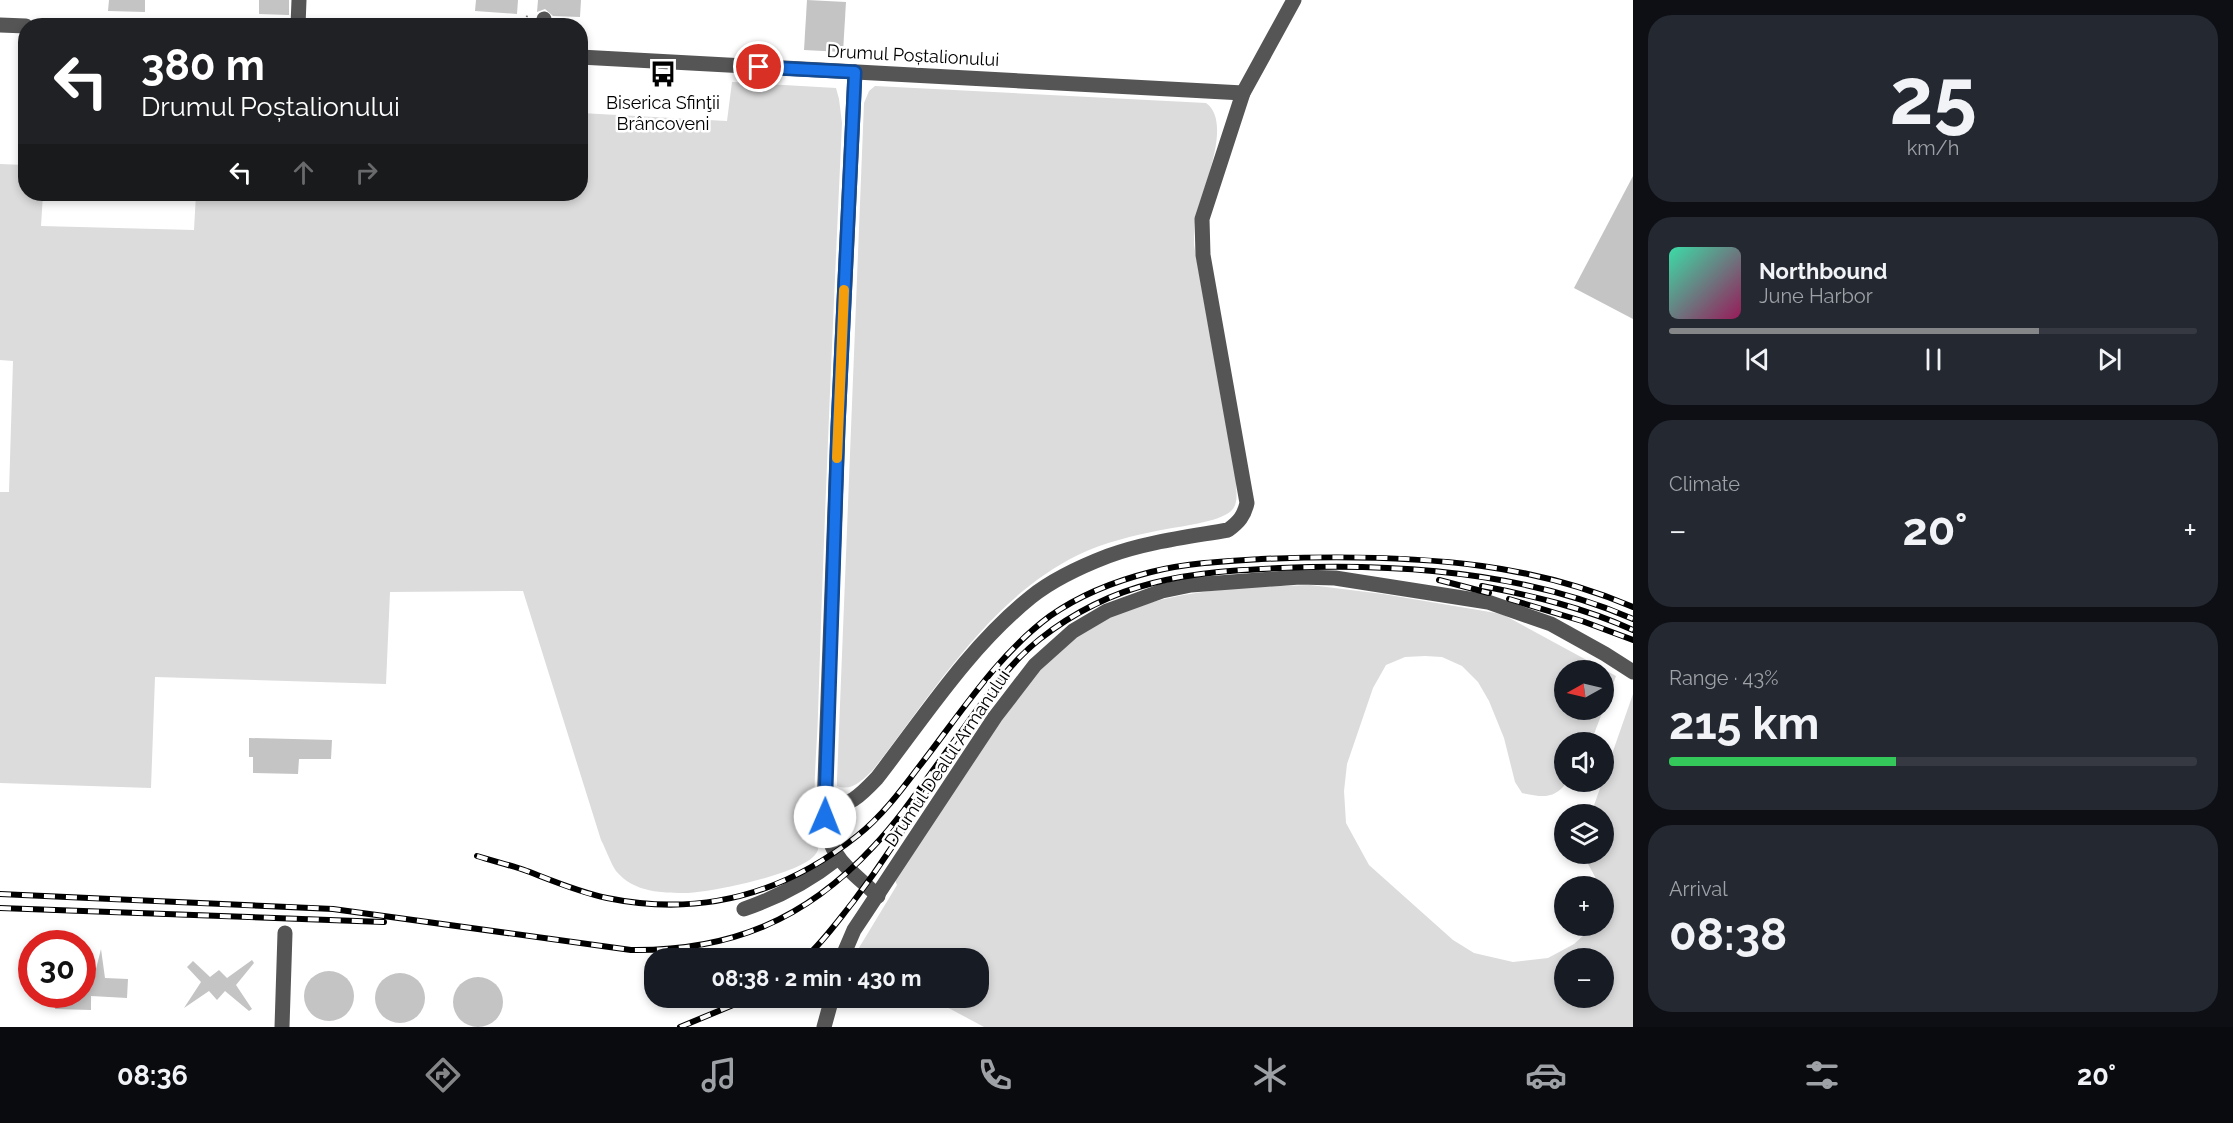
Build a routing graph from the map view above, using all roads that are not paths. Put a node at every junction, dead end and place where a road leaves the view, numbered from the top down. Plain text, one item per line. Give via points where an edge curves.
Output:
1 (299, 0) edge
2 (1294, 0) edge
3 (298, 18) edge
4 (0, 25) edge
5 (18, 26) edge
6 (588, 57) edge
7 (855, 72) junction
8 (1243, 93) junction
9 (1633, 672) edge
10 (824, 808) junction
11 (838, 858) junction
12 (878, 896) junction
13 (744, 909) dead end
14 (285, 933) dead end
15 (846, 948) edge
16 (829, 1008) edge
17 (282, 1027) edge
18 (824, 1027) edge

1 - 3 street
2 - 8 street
4 - 5 street
6 - 7 street, Drumul Poștalionului
7 - 8 street, Drumul Poștalionului
7 - 10 street
8 - 10 street via 1202,219 1201,234 1245,513 1228,530 1144,545 1108,556 1033,595 974,653 862,794 848,804
9 - 12 street, Drumul Dealul Armanului via 1551,624 1488,602 1335,578 1202,584 1162,591 1107,611 1073,631 1035,665 995,717
10 - 11 street via 828,837
11 - 12 street
11 - 13 street via 791,890
12 - 15 street, Drumul Dealul Armanului
14 - 17 street
16 - 18 street

